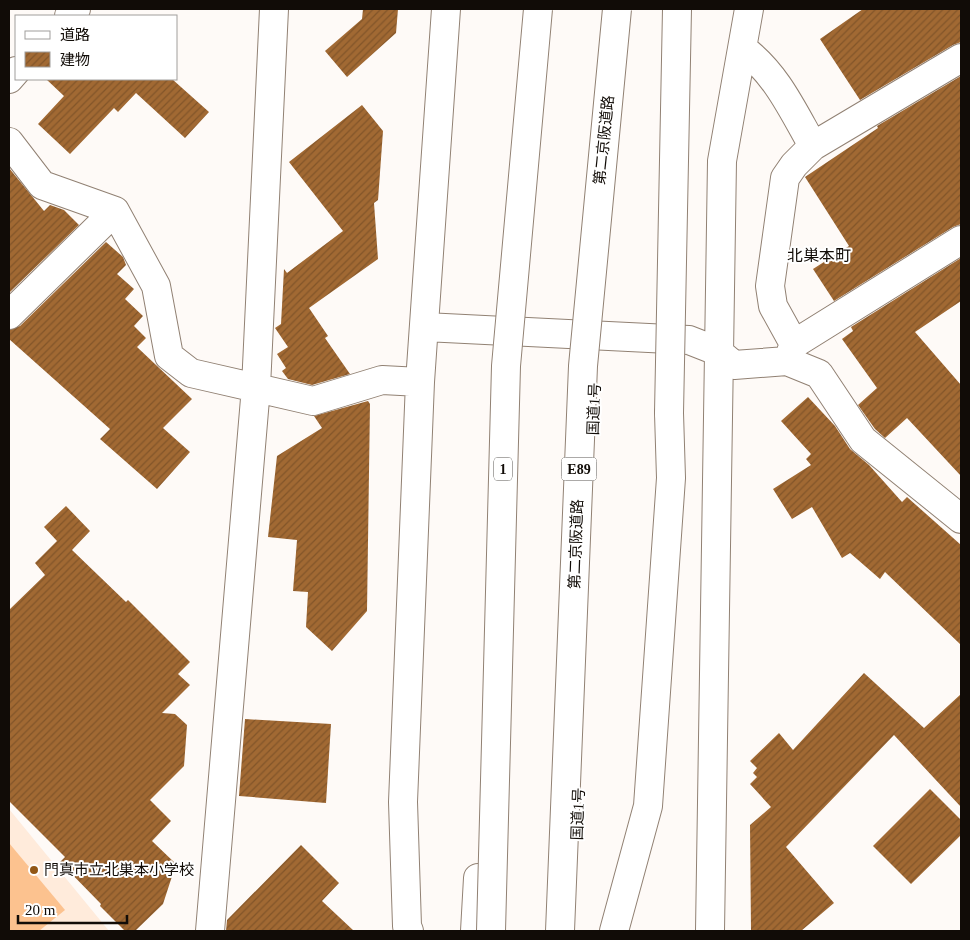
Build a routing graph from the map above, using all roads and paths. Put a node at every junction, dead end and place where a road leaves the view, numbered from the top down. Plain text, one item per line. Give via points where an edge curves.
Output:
1 (274, 9) edge
2 (446, 9) edge
3 (538, 9) edge
4 (545, 9) edge
5 (617, 9) edge
6 (629, 9) edge
7 (636, 9) edge
8 (677, 9) edge
9 (749, 9) edge
10 (743, 49) junction
11 (961, 58) edge
12 (539, 62) junction
13 (9, 142) edge
14 (813, 146) junction
15 (115, 211) junction
16 (597, 211) junction
17 (518, 235) junction
18 (961, 240) edge
19 (9, 315) edge
20 (425, 327) junction
21 (717, 351) junction
22 (791, 352) junction
23 (420, 382) junction
24 (256, 387) junction
25 (957, 507) edge
26 (210, 931) edge
27 (409, 931) edge
28 (475, 931) edge
29 (491, 931) edge
30 (502, 931) edge
31 (560, 931) edge
32 (573, 931) edge
33 (614, 931) edge
34 (710, 931) edge

1 - 24 main road
2 - 20 main road
3 - 12 main road, bridge
3 - 17 main road, 1, bridge
4 - 12 main road
5 - 16 main road, 第二京阪道路 / E89, bridge
6 - 32 main road, 国道1号 via 596,364
7 - 16 main road, bridge
8 - 33 main road, bridge via 670,478 648,806
9 - 10 main road
10 - 14 main road via 759,61 771,77
10 - 21 main road via 722,161
11 - 14 main road
12 - 30 main road via 516,361
13 - 15 main road via 42,185
14 - 22 main road via 785,178 770,286 773,306
15 - 19 main road
15 - 24 main road via 156,286 169,356 192,373
16 - 31 main road, 第二京阪道路 / E89, bridge via 583,366
17 - 28 main road, bridge via 494,304
17 - 29 main road, 1, bridge via 506,366
18 - 22 main road
20 - 21 main road via 689,340
20 - 23 main road
21 - 22 main road via 734,365
21 - 34 main road
22 - 25 main road via 819,374 863,440
23 - 24 main road via 382,380 313,401
23 - 27 main road via 404,802
24 - 26 main road

